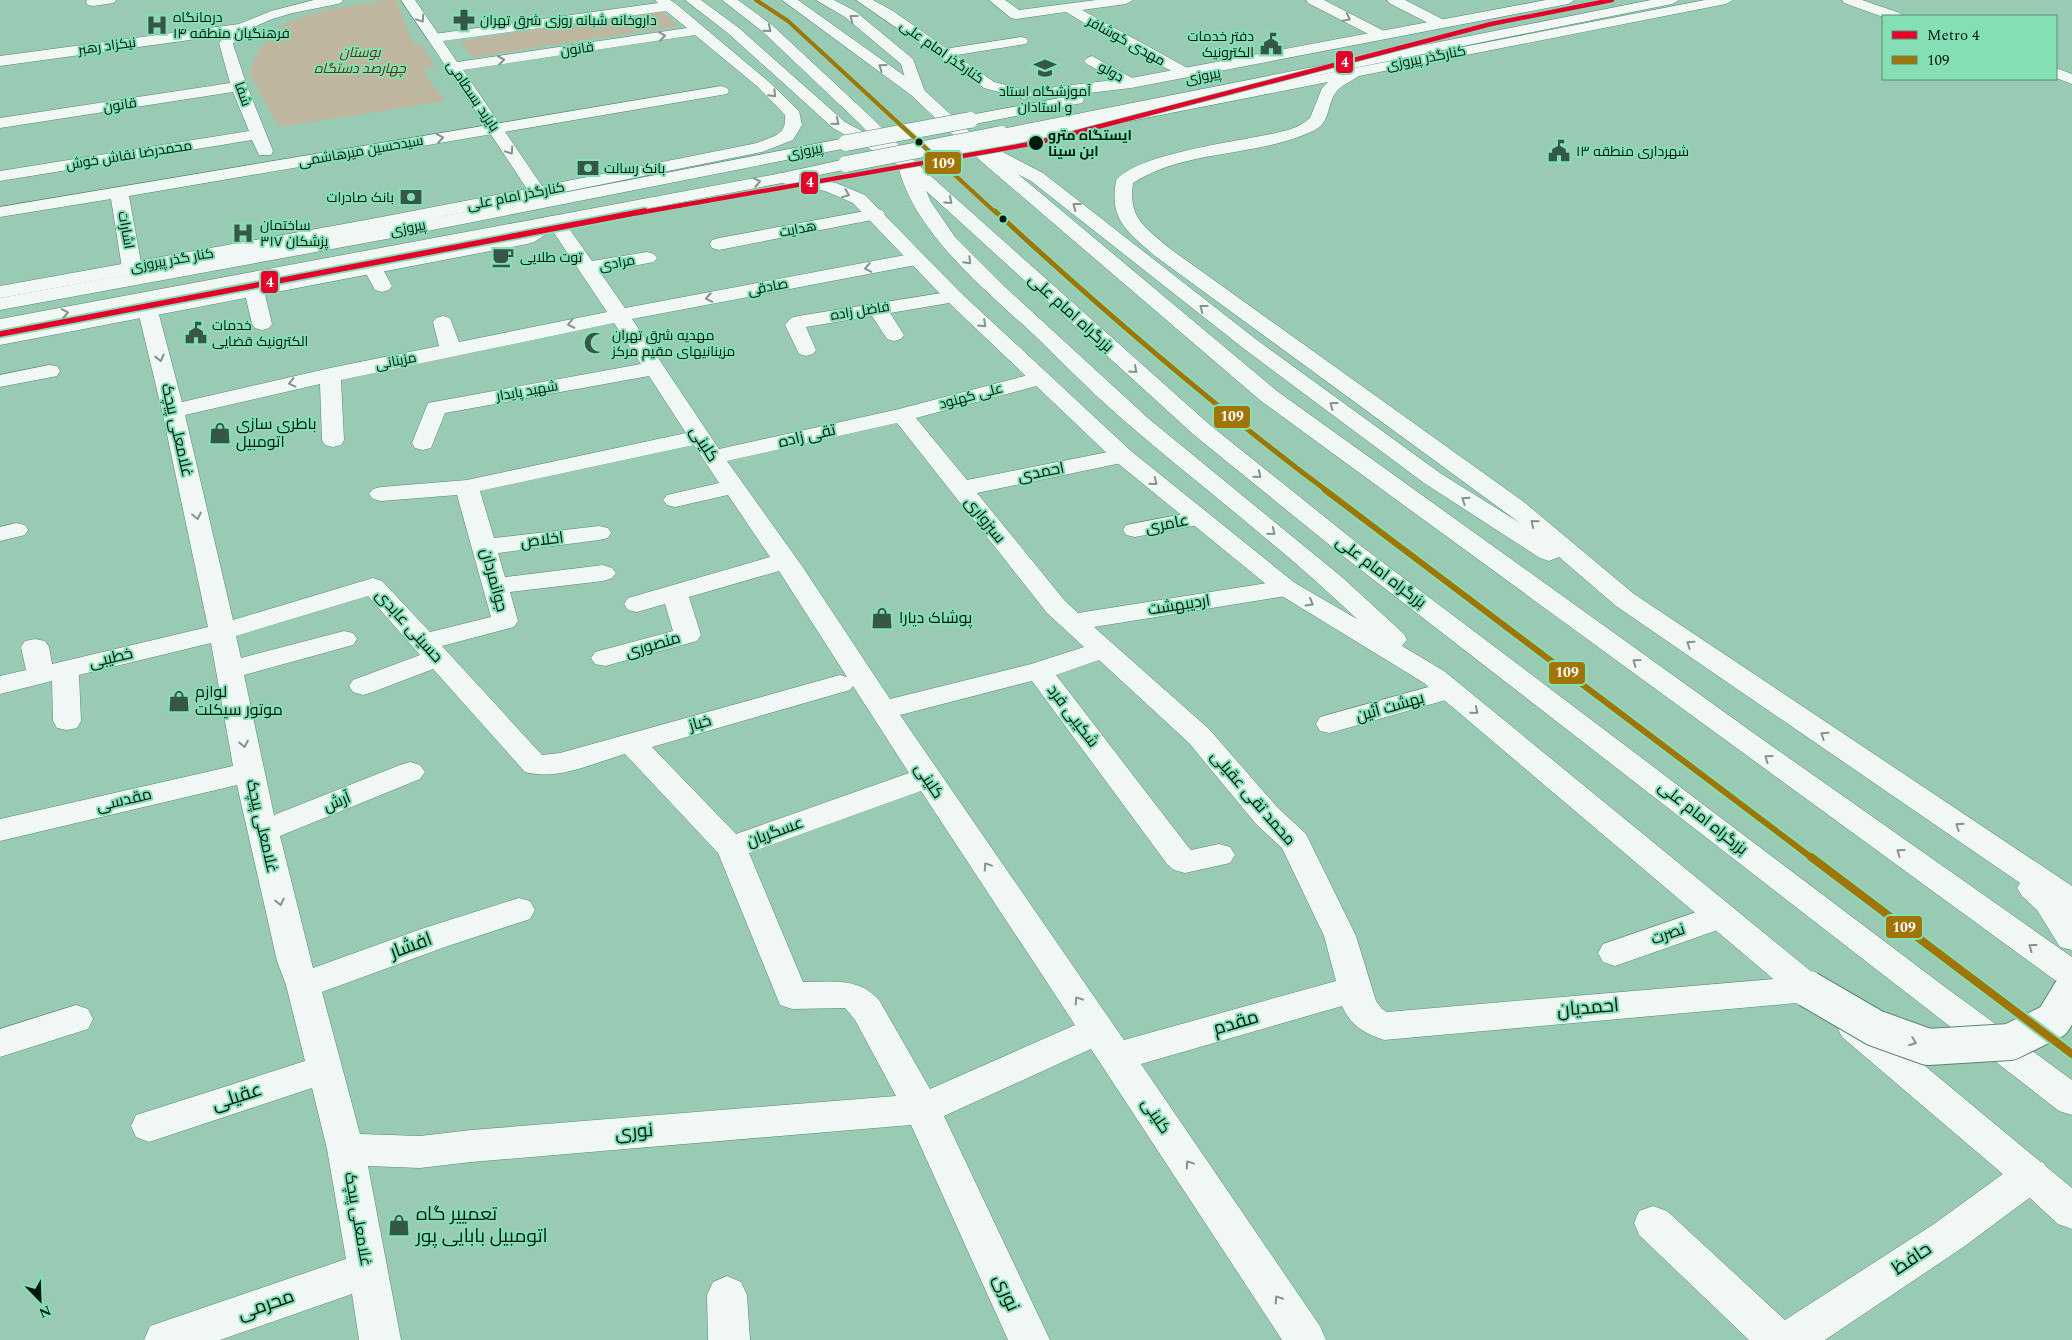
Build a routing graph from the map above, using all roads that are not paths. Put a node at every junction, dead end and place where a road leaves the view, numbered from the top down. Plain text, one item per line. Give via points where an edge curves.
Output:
1 (109, 0) edge
2 (336, 0) edge
3 (408, 0) edge
4 (692, 0) edge
5 (729, 0) edge
6 (789, 0) edge
7 (823, 0) edge
8 (864, 0) edge
9 (996, 0) edge
10 (1126, 0) edge
11 (1313, 0) edge
12 (1394, 0) edge
13 (1611, 0) edge
14 (1672, 0) edge
15 (1726, 0) edge
16 (1849, 0) edge
17 (93, 2) dead end
18 (666, 3) edge
19 (1557, 3) edge
20 (1068, 8) junction
21 (1028, 13) junction
22 (1892, 15) edge
23 (1581, 18) junction
24 (1442, 24) junction
25 (243, 28) junction
26 (1048, 28) dead end
27 (700, 30) junction
28 (1149, 34) dead end
29 (1381, 35) junction
30 (434, 38) junction
31 (1121, 39) junction
32 (1021, 41) dead end
33 (944, 53) junction
34 (1405, 58) junction
35 (0, 61) edge
36 (1092, 61) dead end
37 (453, 67) junction
38 (1357, 71) junction
39 (1186, 73) junction
40 (2057, 73) edge
41 (2072, 79) edge
42 (1131, 83) junction
43 (239, 86) junction
44 (721, 91) dead end
45 (917, 92) junction
46 (1024, 94) junction
47 (1103, 95) junction
48 (0, 123) edge
49 (495, 129) junction
50 (971, 131) junction
51 (258, 134) junction
52 (891, 135) junction
53 (1005, 137) junction
54 (904, 158) junction
55 (271, 166) junction
56 (850, 167) junction
57 (0, 176) edge
58 (782, 178) junction
59 (119, 192) junction
60 (538, 193) junction
61 (0, 212) edge
62 (876, 214) junction
63 (555, 221) junction
64 (397, 225) junction
65 (719, 244) dead end
66 (647, 258) dead end
67 (916, 259) junction
68 (132, 268) junction
69 (373, 268) junction
70 (587, 268) junction
71 (382, 286) dead end
72 (254, 290) junction
73 (0, 292) edge
74 (954, 297) junction
75 (0, 304) edge
76 (146, 304) junction
77 (877, 308) junction
78 (619, 314) junction
79 (443, 322) dead end
80 (262, 324) dead end
81 (0, 325) edge
82 (894, 335) dead end
83 (0, 339) edge
84 (451, 350) junction
85 (806, 350) dead end
86 (655, 368) junction
87 (49, 371) dead end
88 (330, 374) junction
89 (1040, 378) junction
90 (0, 381) edge
91 (174, 410) junction
92 (902, 415) junction
93 (332, 440) dead end
94 (423, 443) dead end
95 (706, 447) junction
96 (1123, 456) junction
97 (467, 487) junction
98 (733, 487) junction
99 (960, 489) junction
100 (381, 494) dead end
101 (675, 500) dead end
102 (1199, 518) junction
103 (1135, 530) dead end
104 (599, 533) dead end
105 (485, 546) junction
106 (786, 561) junction
107 (603, 573) dead end
108 (496, 586) junction
109 (1286, 588) junction
110 (675, 593) junction
111 (1625, 600) junction
112 (637, 604) dead end
113 (1072, 622) junction
114 (222, 632) junction
115 (344, 639) dead end
116 (35, 647) dead end
117 (431, 650) junction
118 (1104, 650) junction
119 (605, 658) dead end
120 (230, 670) junction
121 (1039, 671) junction
122 (53, 672) junction
123 (840, 684) dead end
124 (1442, 684) junction
125 (0, 685) edge
126 (363, 686) dead end
127 (883, 710) junction
128 (67, 721) dead end
129 (1330, 724) dead end
130 (631, 743) junction
131 (560, 763) joint
132 (249, 772) junction
133 (410, 772) dead end
134 (927, 778) junction
135 (0, 830) edge
136 (263, 832) junction
137 (1980, 840) junction
138 (731, 848) junction
139 (1219, 855) dead end
140 (2072, 902) edge
141 (519, 910) dead end
142 (1720, 916) junction
143 (2072, 938) edge
144 (1615, 952) dead end
145 (2072, 975) edge
146 (303, 985) junction
147 (1355, 989) junction
148 (1808, 989) junction
149 (2072, 990) edge
150 (76, 1019) dead end
151 (1370, 1019) joint
152 (0, 1043) edge
153 (1107, 1043) junction
154 (326, 1069) junction
155 (2072, 1100) edge
156 (922, 1109) junction
157 (149, 1126) dead end
158 (346, 1149) junction
159 (2056, 1197) edge
160 (1654, 1223) dead end
161 (368, 1270) junction
162 (727, 1295) dead end
163 (165, 1340) edge
164 (380, 1340) edge
165 (729, 1340) edge
166 (1029, 1340) edge
167 (1305, 1340) edge
168 (1778, 1340) edge
169 (1790, 1340) edge

1 - 17 main road
2 - 25 main road via 284,12
3 -> 30 main road, بایزید بسطامی
4 -> 54 main road via 734,31 839,125
5 -> 54 main road, بزرگراه امام علی via 767,28
45 -> 6 main road
45 -> 7 main road via 908,62 850,14
8 - 33 main road, کنارگذر امام علی
9 - 21 main road via 1014,14
10 - 20 main road
11 -> 29 main road
12 - 24 main road
13 - 19 main road, پیروزی
14 - 23 main road, پیروزی
15 - 34 main road, کنارگذر پیروزی
16 - 22 main road
18 - 27 main road, کنارگذر امام علی
18 - 30 main road, قانون
19 - 23 main road
19 - 24 main road
19 - 47 main road, پیروزی
20 - 21 main road
20 - 31 main road, مهدی کوشافر
21 - 26 main road
23 - 34 main road, پیروزی
24 - 29 main road
25 - 35 main road, نیکزاد رهبر
25 - 43 main road, شفا via 226,43
37 -> 27 main road, قانون
27 -> 60 main road, کنارگذر امام علی via 793,114 794,125 787,136 762,147 723,156
28 - 31 main road
29 - 39 main road
30 - 37 main road, بایزید بسطامی
31 - 39 main road, مهدی کوشافر
32 - 33 main road
33 - 46 main road, کنارگذر امام علی via 989,85
34 - 38 main road, کنارگذر پیروزی
34 - 53 main road, پیروزی
36 - 42 main road, دولو
37 - 49 main road, بایزید بسطامی
38 - 53 main road, کنارگذر پیروزی
111 -> 38 main road via 1515,507 1162,252 1126,219 1122,206 1125,182 1139,172 1161,162 1304,130 1318,120 1330,88
39 - 42 main road
40 - 41 main road
42 - 46 main road
43 - 48 main road, قانون
43 - 51 main road, شفا
44 - 49 main road, سیدحسین میرهاشمی
45 - 50 main road
46 - 47 main road
47 - 50 main road, پیروزی
55 -> 49 main road, سیدحسین میرهاشمی
49 -> 60 main road, بایزید بسطامی
50 - 52 main road, پیروزی, bridge
111 -> 50 main road via 1432,478 1250,344 1037,177
145 -> 50 main road via 1269,396
51 - 55 main road, شفا
51 - 57 main road, محمدرضا نقاش خوش
52 - 54 main road, bridge via 906,141 908,149
52 - 64 main road, پیروزی, bridge
53 - 54 main road, پیروزی, bridge
53 - 56 main road, bridge
54 - 56 main road, پیروزی, bridge
54 -> 124 main road via 922,202 948,241 997,290 1141,424 1334,583
54 -> 155 main road, بزرگراه امام علی via 1175,406 1337,538
55 - 59 main road, سیدحسین میرهاشمی
56 - 58 main road, پیروزی
58 -> 62 main road via 837,190 859,199
63 -> 58 main road, پیروزی
59 - 61 main road, سیدحسین میرهاشمی
59 - 68 main road, اشارات
60 - 64 main road, کنارگذر امام علی
62 - 65 main road, هدایت
62 - 67 main road
63 - 69 main road, پیروزی via 527,238
63 - 70 main road, کلینی
63 - 76 main road, پیروزی
64 - 68 main road, کنار گذر پیروزی via 371,225
64 - 75 main road, پیروزی
66 - 70 main road, مرادی
67 - 74 main road
67 -> 78 main road, صادقی
68 - 73 main road, کنار گذر پیروزی
69 - 71 main road
69 - 72 main road, پیروزی
70 - 78 main road, کلینی
72 - 76 main road, پیروزی
72 - 80 main road
74 - 77 main road, فاضل زاده
74 -> 89 main road
81 -> 76 main road, پیروزی
76 - 83 main road, پیروزی
76 -> 91 main road, غلامعلی پیچک
77 - 82 main road
77 - 85 main road, فاضل زاده via 798,322 795,325
78 -> 84 main road, مزینانی
78 - 86 main road, کلینی
79 - 84 main road
84 - 88 main road, مزینانی
86 - 94 main road, شهید پایدار via 436,408
86 - 95 main road, کلینی
87 - 90 main road
88 -> 91 main road, مزینانی
88 - 93 main road
89 - 92 main road, علی کهنود
89 - 96 main road
91 -> 114 main road, غلامعلی پیچک
92 - 95 main road, تقی زاده
92 - 99 main road, سبزواری
95 - 97 main road, تقی زاده
95 - 98 main road, کلینی
96 - 99 main road, احمدی
96 -> 102 main road
97 - 100 main road, تقی زاده
97 - 105 main road, جوانمردان
98 - 101 main road
98 - 106 main road, کلینی
99 - 113 main road, سبزواری via 1056,607
102 - 103 main road, عامری
102 - 109 main road
104 - 105 main road, اخلاص
105 - 108 main road, جوانمردان
106 - 110 main road
106 - 127 main road, کلینی
107 - 108 main road
108 - 117 main road, جوانمردان via 505,621
109 - 113 main road, اردیبهشت
109 -> 124 main road
110 - 112 main road
110 - 119 main road, منصوری via 688,635
137 -> 111 main road
113 - 118 main road, محمد تقی عقیلی
114 - 117 main road, حسینی عابدی via 373,586
114 - 120 main road, غلامعلی پیچک
114 - 122 main road, خطیبی
115 - 120 main road
116 - 122 main road
117 - 126 main road
117 - 131 main road, حسینی عابدی via 535,765
118 - 121 main road
118 - 147 main road, محمد تقی عقیلی via 1199,736 1267,816 1295,842 1340,936
120 -> 132 main road, غلامعلی پیچک
121 - 127 main road, شکیبی فرد
121 - 139 main road, شکیبی فرد via 1178,856 1186,862
122 - 125 main road, خطیبی
122 - 128 main road
123 - 130 main road, خباز
124 - 129 main road, بهشت آئین
124 -> 142 main road
127 - 134 main road, کلینی
130 - 131 main road, خباز
130 - 138 main road, عسگریان
132 - 135 main road, مقدسی
132 - 136 main road, غلامعلی پیچک
133 - 136 main road, آرش
134 - 138 main road, عسگریان
153 -> 134 main road, کلینی
136 -> 146 main road, غلامعلی پیچک via 294,961
137 - 140 main road
137 - 143 main road via 2048,902
138 - 156 main road, نوری via 792,996 845,995 857,998 868,1010
141 - 146 main road, افشار
142 - 144 main road, نصرت
142 - 148 main road
146 - 154 main road, غلامعلی پیچک
147 - 151 main road, محمد تقی عقیلی via 1360,1007
147 - 153 main road, مقدم
148 -> 149 main road, bridge via 1875,1028 1928,1047 2010,1042 2052,1021
148 - 151 main road, احمدیان via 1384,1026
148 - 159 main road
150 - 152 main road
153 - 156 main road, نوری
167 -> 153 main road, کلینی
154 - 157 main road, عقیلی
154 - 158 main road, غلامعلی پیچک
156 - 158 main road, نوری via 420,1152
156 - 166 main road, نوری
158 - 161 main road, غلامعلی پیچک
159 - 169 main road, حافظ via 1948,1236
160 - 168 main road
161 - 163 main road, محرمی
161 - 164 main road, غلامعلی پیچک
162 - 165 main road

